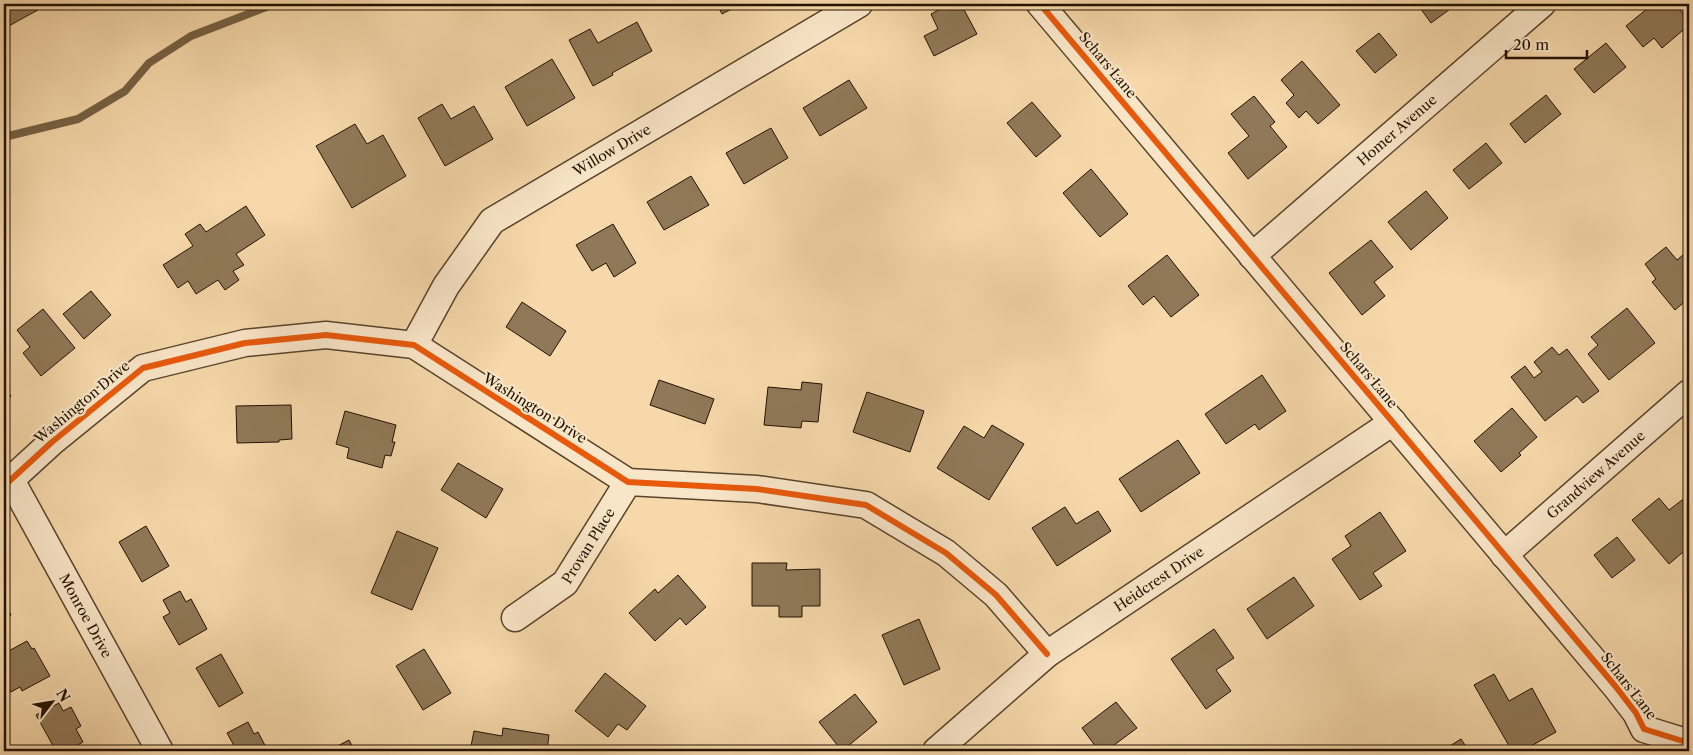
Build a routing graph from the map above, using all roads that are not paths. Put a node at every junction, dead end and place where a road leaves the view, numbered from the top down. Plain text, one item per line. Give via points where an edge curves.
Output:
1 (859, 4) edge
2 (1040, 4) edge
3 (1542, 4) edge
4 (1252, 256) junction
5 (414, 345) junction
6 (1689, 393) edge
7 (1393, 422) junction
8 (628, 482) junction
9 (7, 483) edge
10 (1504, 555) junction
11 (515, 618) dead end
12 (1047, 654) junction
13 (1644, 740) edge
14 (1689, 743) edge
15 (160, 751) edge
16 (936, 751) edge

1 - 5 street, Willow Drive via 492,221 446,286
2 - 4 street, Schars Lane
3 - 4 street, Homer Avenue
4 - 7 street, Schars Lane
5 - 8 street, Washington Drive
5 - 9 street, Washington Drive via 326,335 245,342 143,368
6 - 10 street, Grandview Avenue
7 - 10 street, Schars Lane
7 - 12 street, Heidcrest Drive
8 - 11 street, Provan Place via 566,583
8 - 12 street, Washington Drive via 756,488 866,504 946,553 996,595
9 - 15 street, Monroe Drive
10 - 13 street, Schars Lane via 1630,706
12 - 16 street, Heidcrest Drive
13 - 14 street, Schars Lane

